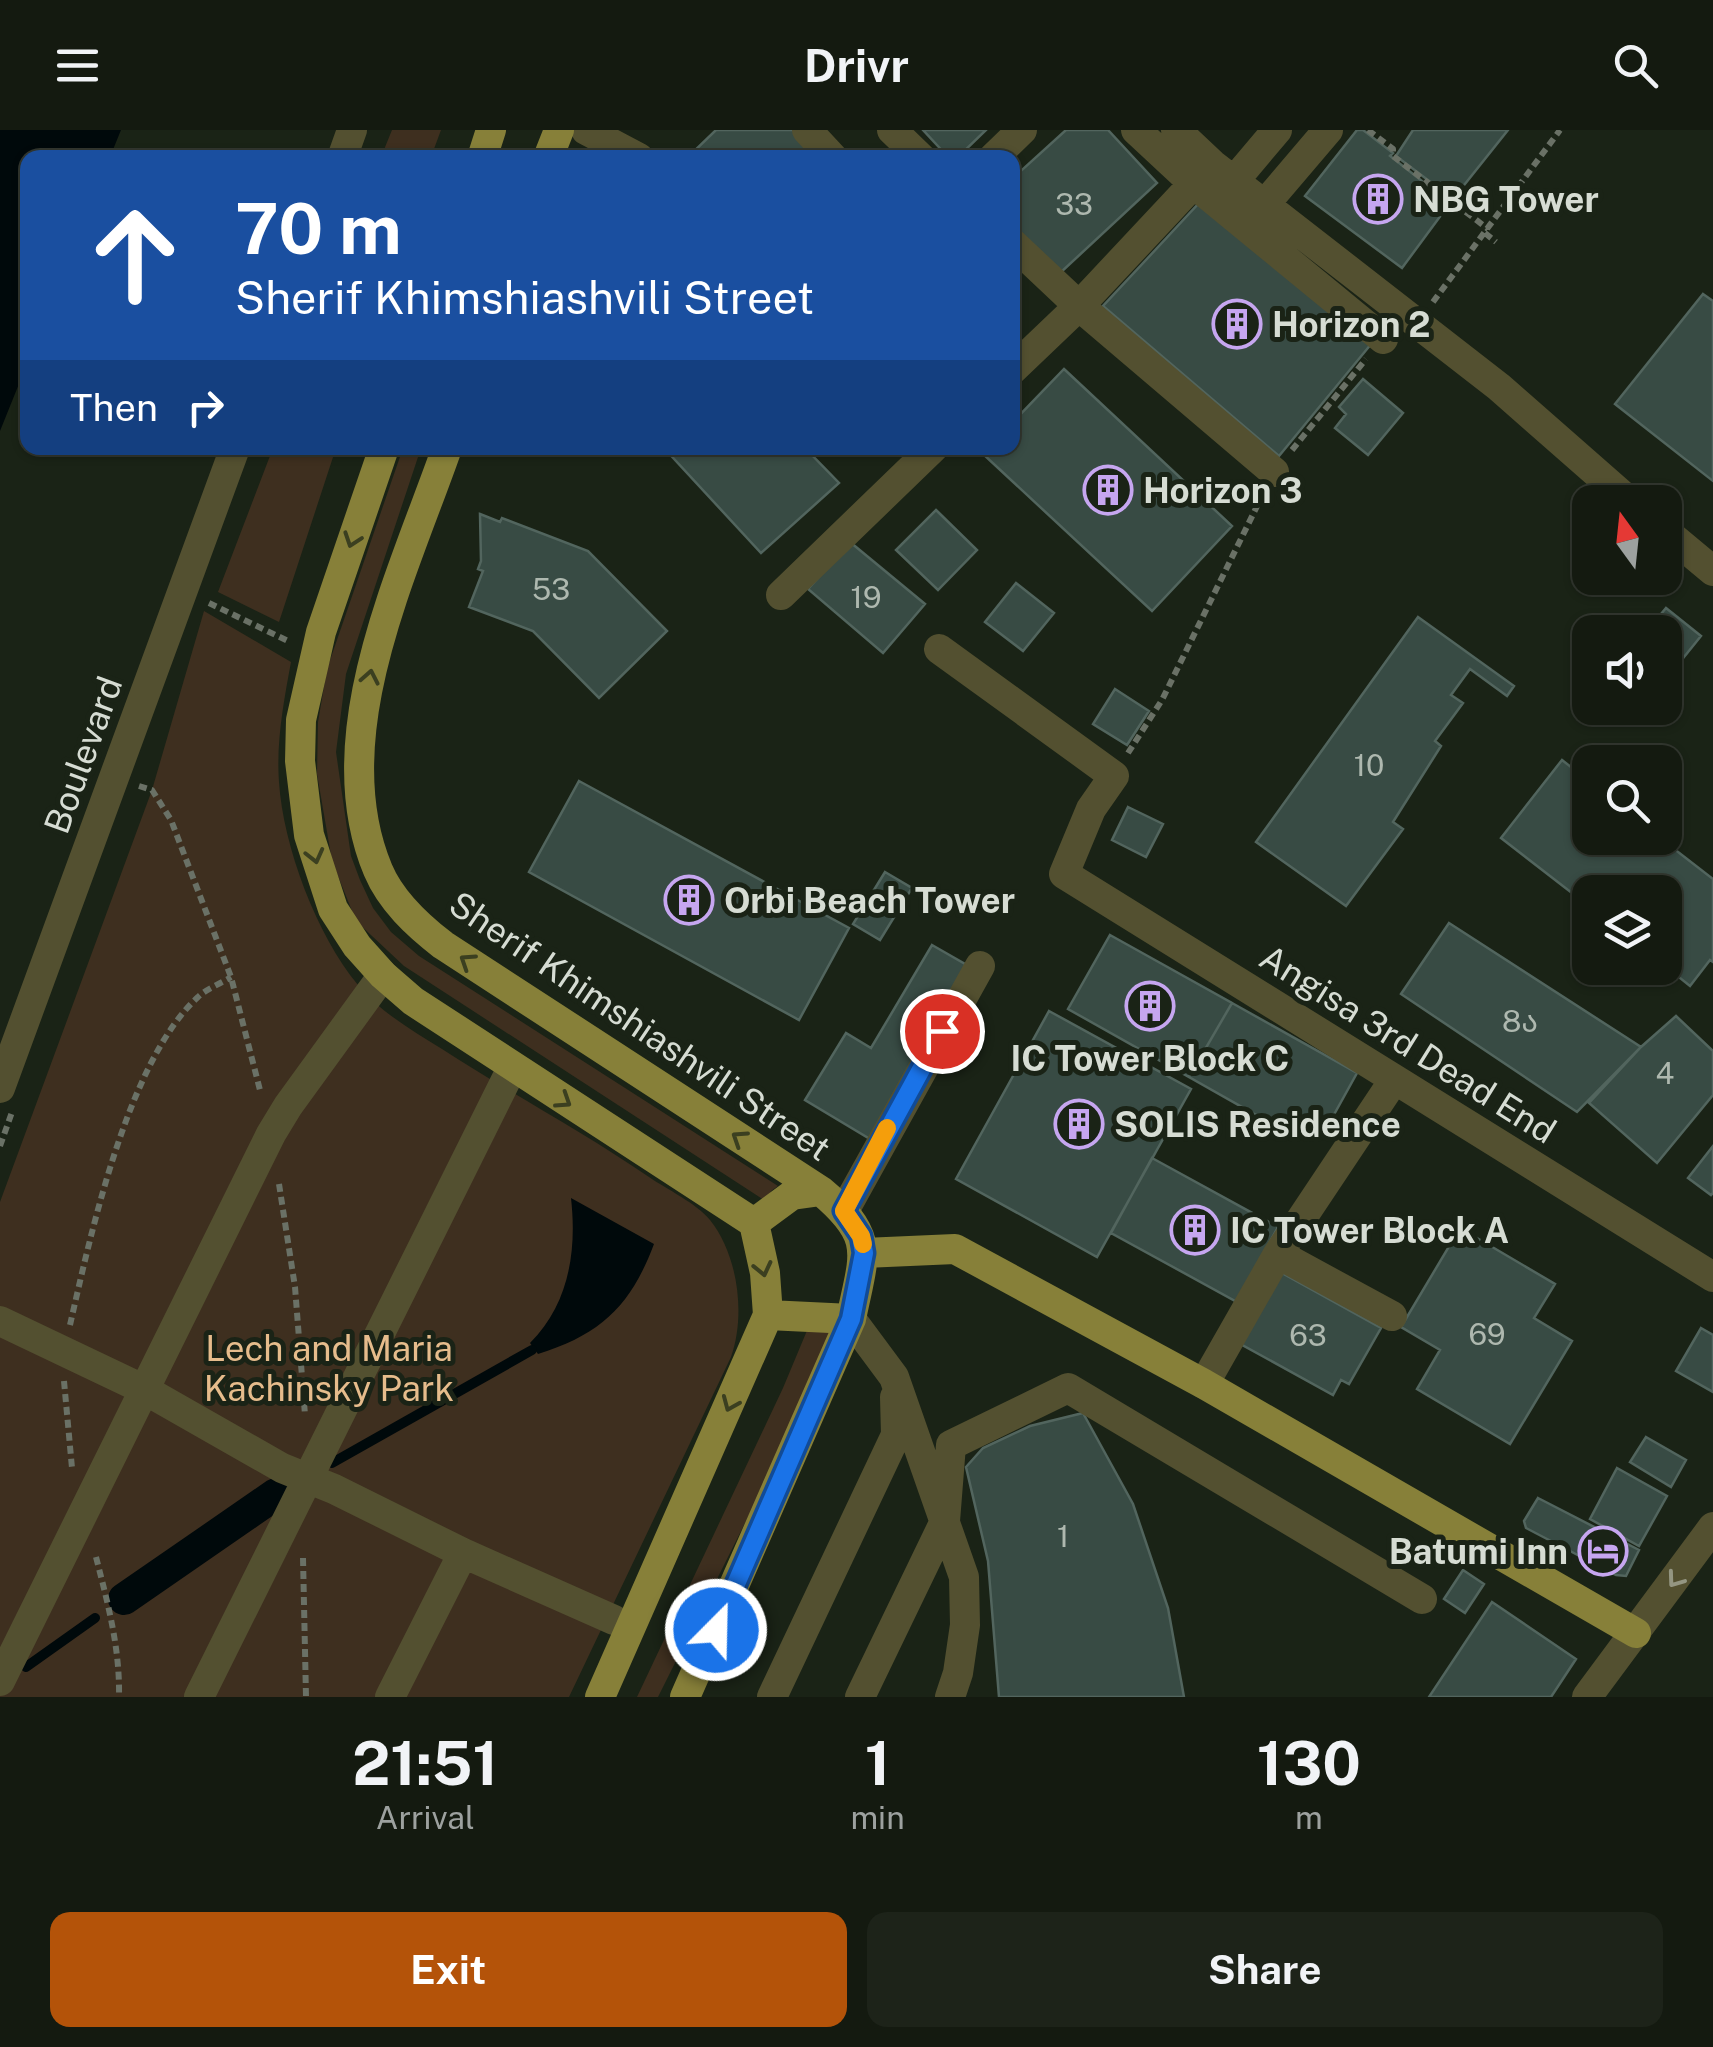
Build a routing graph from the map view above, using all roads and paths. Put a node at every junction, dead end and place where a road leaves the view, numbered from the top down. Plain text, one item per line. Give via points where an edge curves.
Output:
1 (586, 130) edge
2 (807, 130) edge
3 (892, 130) edge
4 (1022, 130) edge
5 (1136, 130) edge
6 (1176, 130) edge
7 (1277, 130) edge
8 (1328, 130) edge
9 (1368, 130) edge
10 (1560, 130) edge
11 (624, 150) edge
12 (826, 150) edge
13 (913, 150) edge
14 (1001, 150) edge
15 (1213, 176) junction
16 (1265, 204) junction
17 (1487, 231) junction
18 (1496, 242) dead end
19 (1020, 251) edge
20 (1079, 306) junction
21 (1412, 314) junction
22 (1383, 339) joint
23 (1020, 362) edge
24 (233, 455) edge
25 (382, 455) edge
26 (445, 455) edge
27 (926, 455) edge
28 (1274, 472) junction
29 (1609, 485) edge
30 (1682, 546) edge
31 (1713, 571) edge
32 (183, 590) junction
33 (782, 595) dead end
34 (939, 649) dead end
35 (316, 655) junction
36 (1114, 776) junction
37 (980, 966) dead end
38 (383, 975) junction
39 (231, 978) dead end
40 (512, 1068) junction
41 (1394, 1080) junction
42 (0, 1088) edge
43 (832, 1201) junction
44 (754, 1223) junction
45 (864, 1253) junction
46 (1278, 1254) junction
47 (1713, 1277) edge
48 (768, 1314) junction
49 (1392, 1316) dead end
50 (851, 1319) junction
51 (0, 1321) edge
52 (64, 1351) junction
53 (894, 1376) junction
54 (1204, 1384) junction
55 (144, 1390) junction
56 (306, 1478) junction
57 (82, 1515) junction
58 (945, 1520) junction
59 (1713, 1527) edge
60 (463, 1553) junction
61 (1422, 1599) dead end
62 (614, 1620) dead end
63 (1636, 1633) junction
64 (0, 1681) edge
65 (119, 1697) edge
66 (199, 1697) edge
67 (390, 1697) edge
68 (600, 1697) edge
69 (685, 1697) edge
70 (772, 1697) edge
71 (860, 1697) edge
72 (950, 1697) edge
73 (1587, 1697) edge

1 - 11 street
2 - 12 street
3 - 13 street
4 - 14 street
5 - 15 street
6 - 15 street
7 - 15 street
8 - 16 street
9 - 17 path
10 - 17 path
15 - 16 street
15 - 20 street
15 - 22 street
16 - 21 street
17 - 18 path
17 - 21 path
19 - 20 street
20 - 23 street
20 - 28 street
21 - 29 street
22 - 28 path
24 - 32 street, Boulevard
25 -> 35 main road
43 -> 26 main road, Sherif Khimshiashvili Street via 443,945 418,926 378,872 358,784 360,730 373,661
27 - 33 street
28 - 36 path via 1162,700
30 - 31 street
32 - 35 path
32 - 42 street, Boulevard
34 - 36 street
35 -> 38 main road via 300,761 310,835 332,909
36 - 41 street, Angisa 3rd Dead End via 1064,874
37 - 43 street
38 - 40 main road
38 - 55 street via 288,1106
39 - 52 path via 198,996 144,1076 112,1163
40 -> 44 main road
40 - 56 street
41 - 46 street
41 - 47 street, Angisa 3rd Dead End
43 - 44 main road via 792,1195
43 - 45 main road, Sherif Khimshiashvili Street via 861,1236
44 -> 48 main road
45 - 50 main road
45 - 54 main road via 955,1249
46 - 49 street
46 - 54 street
48 - 50 main road
48 -> 68 main road
50 - 53 street
50 - 69 main road
51 - 52 street
52 - 55 street
52 - 57 path via 64,1411
53 - 58 street
53 - 70 street via 896,1434
54 - 63 main road
55 - 56 street
55 - 57 street
56 - 60 street
56 - 66 street
57 - 64 street
57 - 65 path via 113,1621
58 - 61 street via 951,1445 1068,1388
58 - 71 street
58 - 72 street via 964,1577 965,1624
59 -> 63 street
60 - 62 street
60 - 67 street
63 - 73 street

